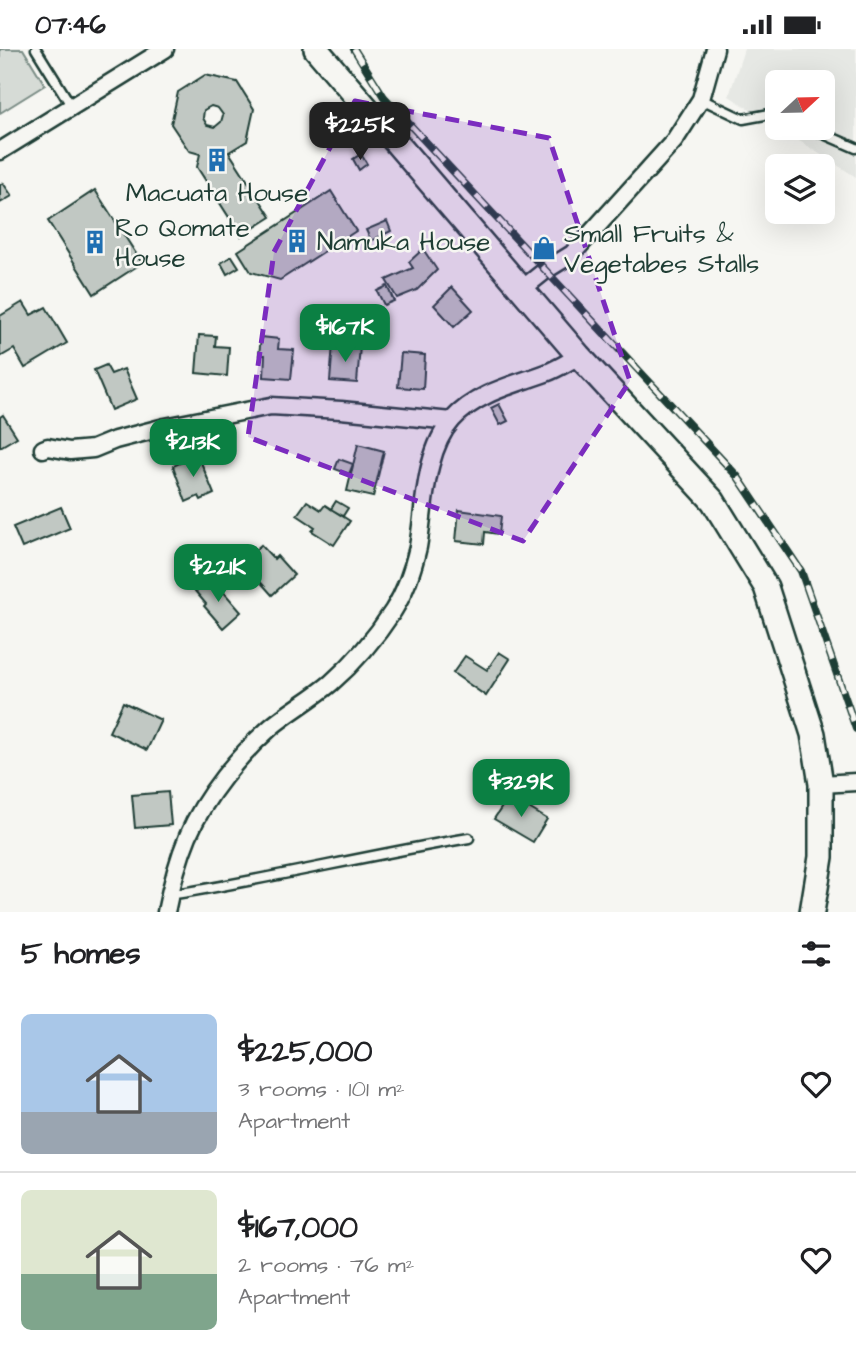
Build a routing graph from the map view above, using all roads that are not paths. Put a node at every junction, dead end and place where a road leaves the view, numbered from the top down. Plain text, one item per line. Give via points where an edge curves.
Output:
1 (36, 49) edge
2 (165, 49) edge
3 (316, 49) edge
4 (715, 49) edge
5 (701, 99) junction
6 (72, 107) junction
7 (765, 115) edge
8 (835, 139) edge
9 (856, 148) edge
10 (0, 151) edge
11 (521, 291) junction
12 (579, 356) junction
13 (451, 421) junction
14 (44, 449) dead end
15 (856, 782) edge
16 (821, 784) junction
17 (469, 838) dead end
18 (169, 895) junction
19 (166, 912) edge
20 (812, 912) edge

1 - 6 lane
2 - 6 street
3 - 11 main road
4 - 5 street
5 - 7 lane via 743,119
5 - 11 street via 674,141 572,254
6 - 10 street
8 - 9 lane
11 - 12 main road
12 - 13 street via 494,391
12 - 16 main road via 713,502 766,587 813,734
13 - 14 street via 271,406 165,427 93,449
13 - 18 street via 435,451 417,549 393,610 365,649 331,683 271,728 233,767 188,835
15 - 16 street
16 - 20 main road via 821,857
17 - 18 lane
18 - 19 street

